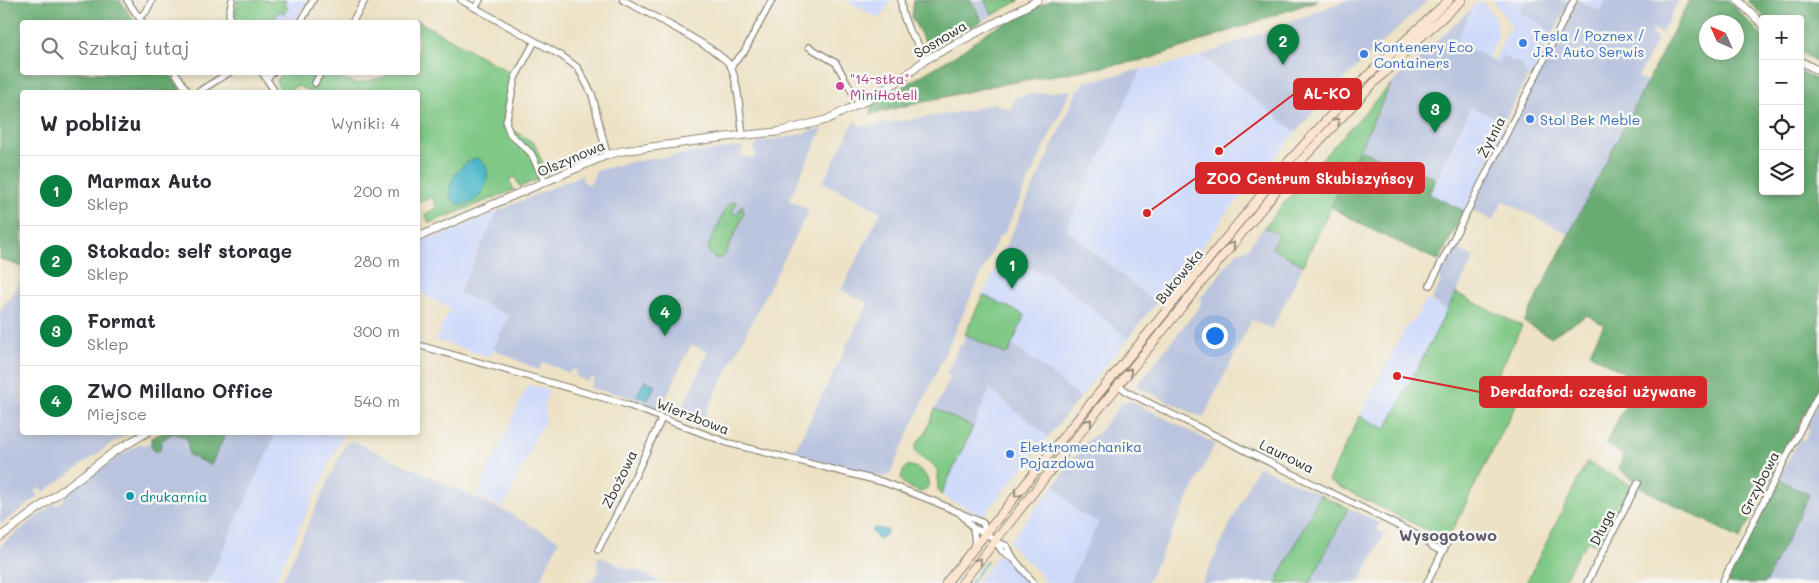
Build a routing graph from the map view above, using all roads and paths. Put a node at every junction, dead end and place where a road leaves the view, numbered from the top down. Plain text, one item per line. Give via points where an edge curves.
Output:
1 (128, 0) edge
2 (152, 0) edge
3 (232, 0) edge
4 (313, 0) edge
5 (365, 0) edge
6 (461, 0) edge
7 (480, 0) edge
8 (623, 0) edge
9 (772, 0) edge
10 (901, 0) edge
11 (1038, 0) edge
12 (1449, 0) edge
13 (1462, 0) edge
14 (1574, 0) edge
15 (1738, 0) edge
16 (475, 8) junction
17 (141, 20) edge
18 (231, 20) edge
19 (304, 20) edge
20 (353, 20) edge
21 (1759, 21) edge
22 (535, 41) junction
23 (809, 47) dead end
24 (925, 60) junction
25 (1804, 63) edge
26 (730, 66) junction
27 (1819, 71) edge
28 (177, 75) edge
29 (225, 75) edge
30 (264, 75) edge
31 (270, 75) edge
32 (319, 75) edge
33 (266, 79) junction
34 (315, 83) dead end
35 (187, 90) edge
36 (201, 90) edge
37 (274, 90) edge
38 (859, 104) junction
39 (743, 136) junction
40 (608, 155) junction
41 (545, 182) junction
42 (420, 236) edge
43 (1430, 285) dead end
44 (420, 346) edge
45 (1118, 385) junction
46 (1819, 393) edge
47 (662, 418) junction
48 (143, 435) edge
49 (1638, 483) dead end
50 (959, 512) junction
51 (973, 528) junction
52 (986, 533) junction
53 (0, 537) edge
54 (995, 541) junction
55 (1447, 543) dead end
56 (973, 548) junction
57 (598, 550) dead end
58 (1443, 552) junction
59 (946, 583) edge
60 (962, 583) edge
61 (1034, 583) edge
62 (1426, 583) edge
63 (1587, 583) edge
64 (1722, 583) edge

1 - 17 street
2 - 17 street
3 - 18 street
4 - 19 street
5 - 20 street
6 - 16 street
7 - 16 street
8 - 26 street via 712,49
9 - 26 street via 744,52
10 - 24 street via 909,31
11 - 24 street, Sosnowa
12 -> 52 main road, Bukowska via 1360,84 1295,154
45 -> 13 main road, Bukowska via 1314,146 1384,72
14 - 43 street, Żytnia
15 - 21 street
16 - 22 street
22 - 40 street via 578,68 592,94
22 - 41 street via 515,78 506,123 510,134 532,153
23 - 38 street via 836,64
24 - 38 street, Sosnowa via 904,78
25 - 27 street
26 - 39 street
28 - 35 street
29 - 36 street
30 - 33 street
31 - 33 street
32 - 34 street
33 - 37 street
38 - 39 street, Sosnowa via 826,120 789,130
39 - 40 street, Olszynowa
40 - 41 street, Olszynowa
41 - 42 street, Olszynowa
44 - 47 street, Wierzbowa via 625,404
54 -> 45 main road, Bukowska
45 - 58 street, Laurowa via 1418,535
46 - 64 street, Grzybowa
47 - 50 street, Wierzbowa via 728,443 883,482
47 - 57 street, Zbożowa
48 - 53 street via 115,451
49 - 63 street, Długa
50 - 51 street, Wierzbowa
50 - 52 street, Wierzbowa via 983,523
51 - 52 street, Wierzbowa
51 - 56 street
52 - 54 street, Wierzbowa
52 - 56 main road, Bukowska
60 -> 54 main road, Bukowska
54 - 61 street, Wierzbowa via 1007,546
55 - 58 street
56 - 59 main road, Bukowska
58 - 62 street

